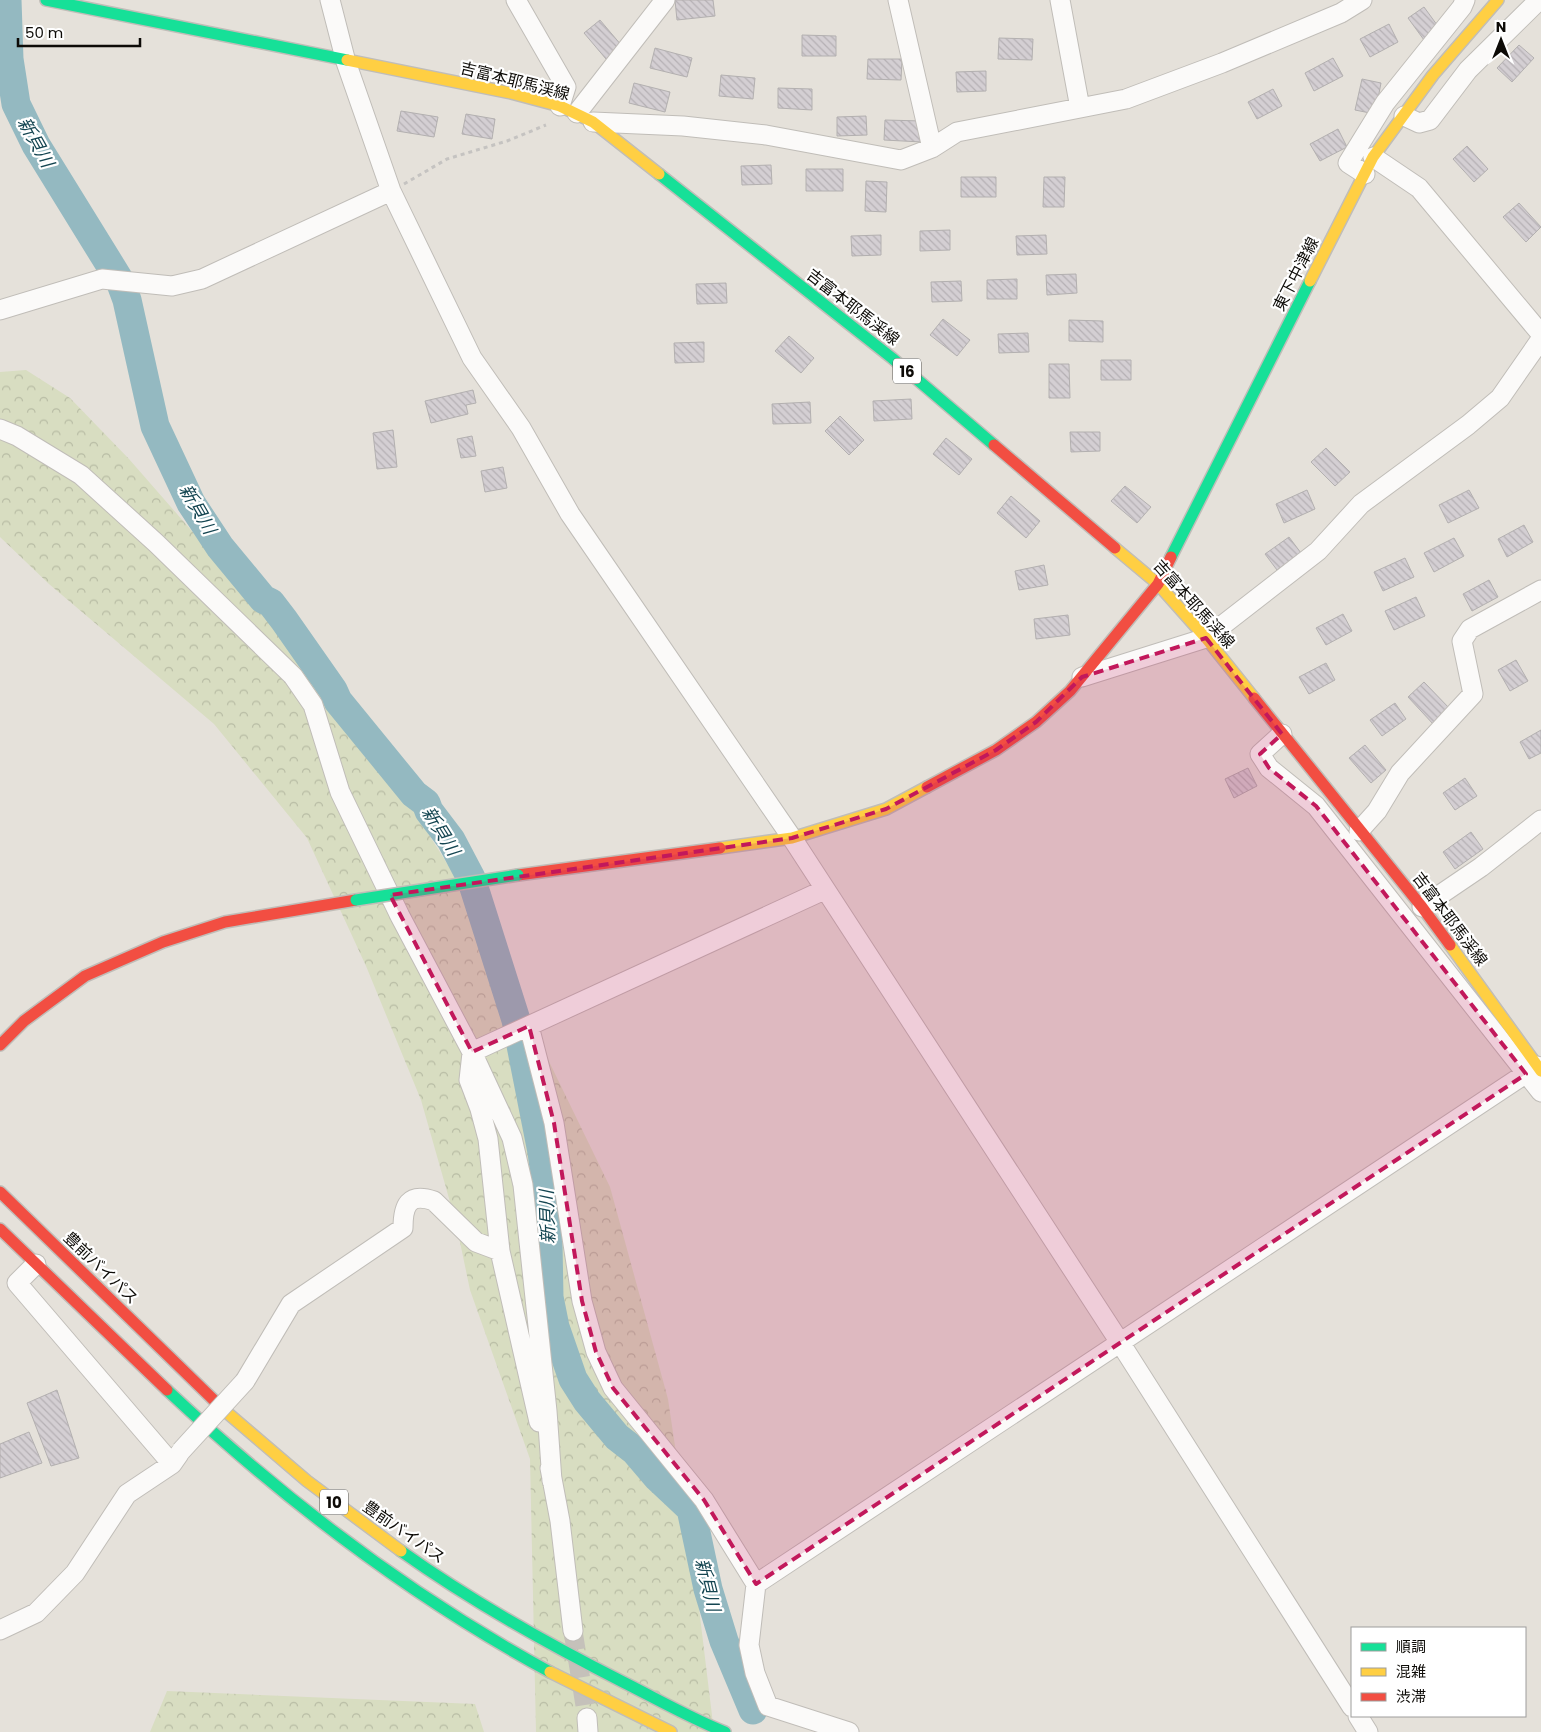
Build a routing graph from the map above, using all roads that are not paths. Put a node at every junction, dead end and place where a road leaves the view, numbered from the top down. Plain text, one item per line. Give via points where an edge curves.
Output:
1 (46, 0) edge
2 (330, 0) edge
3 (516, 0) edge
4 (666, 0) edge
5 (898, 0) edge
6 (1060, 0) edge
7 (1362, 0) edge
8 (1465, 0) edge
9 (1498, 0) edge
10 (1539, 2) edge
11 (346, 62) junction
12 (1080, 108) junction
13 (577, 113) junction
14 (1404, 116) junction
15 (932, 148) junction
16 (1369, 166) junction
17 (391, 191) junction
18 (0, 310) edge
19 (1541, 334) edge
20 (1541, 339) edge
21 (0, 429) edge
22 (1158, 584) junction
23 (1541, 590) edge
24 (1206, 638) junction
25 (1082, 677) junction
26 (1282, 734) junction
27 (1323, 800) junction
28 (1541, 820) edge
29 (1359, 831) junction
30 (792, 838) junction
31 (824, 890) junction
32 (1422, 907) junction
33 (529, 1026) junction
34 (0, 1046) edge
35 (472, 1052) junction
36 (1535, 1062) edge
37 (1541, 1092) edge
38 (0, 1192) edge
39 (0, 1229) edge
40 (500, 1251) junction
41 (36, 1264) junction
42 (1121, 1344) junction
43 (177, 1458) junction
44 (552, 1480) junction
45 (756, 1584) junction
46 (0, 1630) edge
47 (573, 1631) tunnel mouth
48 (1351, 1705) edge
49 (1359, 1717) edge
50 (670, 1732) edge
51 (725, 1732) edge
52 (849, 1732) edge
53 (1368, 1732) edge

1 - 11 main road, 吉富本耶馬渓線 / 16
2 - 11 street
3 - 13 street via 566,87
4 - 13 street
5 - 15 street
6 - 12 street
7 - 12 street via 1341,13 1222,63 1126,99
8 - 16 street via 1385,102 1348,163
9 - 14 main road, 東下中津線 via 1433,75
10 - 14 street via 1468,70 1430,120 1419,123
11 - 13 main road, 吉富本耶馬渓線 / 16 via 511,93
11 - 17 street
12 - 15 street via 957,132
13 - 15 street via 766,135 901,160
13 - 22 main road, 吉富本耶馬渓線 / 16 via 892,358
14 - 16 main road, 東下中津線
16 - 19 street via 1419,188
16 - 22 main road, 東下中津線
17 - 18 street via 202,279 172,286 102,279
17 - 30 street via 472,358 521,428 570,514
20 - 24 street via 1500,398 1361,504 1318,551
21 - 35 street via 81,475 293,676 313,705 344,801
22 - 24 main road, 吉富本耶馬渓線 / 16
22 - 25 main road, 東下中津線
23 - 29 street via 1470,629 1462,641 1472,694 1400,773 1377,811
24 - 25 street
24 - 26 main road, 吉富本耶馬渓線 / 16
25 - 30 main road, 東下中津線 via 1036,722 996,750 886,809
26 - 27 main road, 吉富本耶馬渓線 / 16
26 - 27 street via 1260,754 1269,768
27 - 29 main road, 吉富本耶馬渓線 / 16
27 - 36 street
28 - 32 street via 1481,867
29 - 32 main road, 吉富本耶馬渓線 / 16
30 - 31 street
30 - 34 main road, 東下中津線, bridge via 518,875 225,922 163,942 85,976 24,1021
31 - 33 street
31 - 42 street
32 - 36 main road, 吉富本耶馬渓線 / 16
33 - 35 street
33 - 45 street via 554,1123 582,1301 596,1352 614,1388 704,1500
35 - 40 street via 469,1080 488,1139
35 - 44 street via 512,1138 523,1184
36 - 37 street
36 - 42 street
38 - 51 main road, 豊前バイパス / 10 via 257,1438 386,1541 563,1654
39 - 41 main road, 10
40 - 43 street, bridge via 476,1242 434,1201 414,1199 403,1211 403,1228 291,1304 245,1380
40 - 44 street
41 - 43 street via 17,1283
41 - 50 main road, 10 via 188,1410 296,1503 373,1561 461,1620 552,1673
42 - 45 street
42 - 48 street
43 - 46 street via 127,1494 74,1573 36,1612
44 - 47 street
45 - 52 street via 749,1645 768,1706
49 - 53 street

